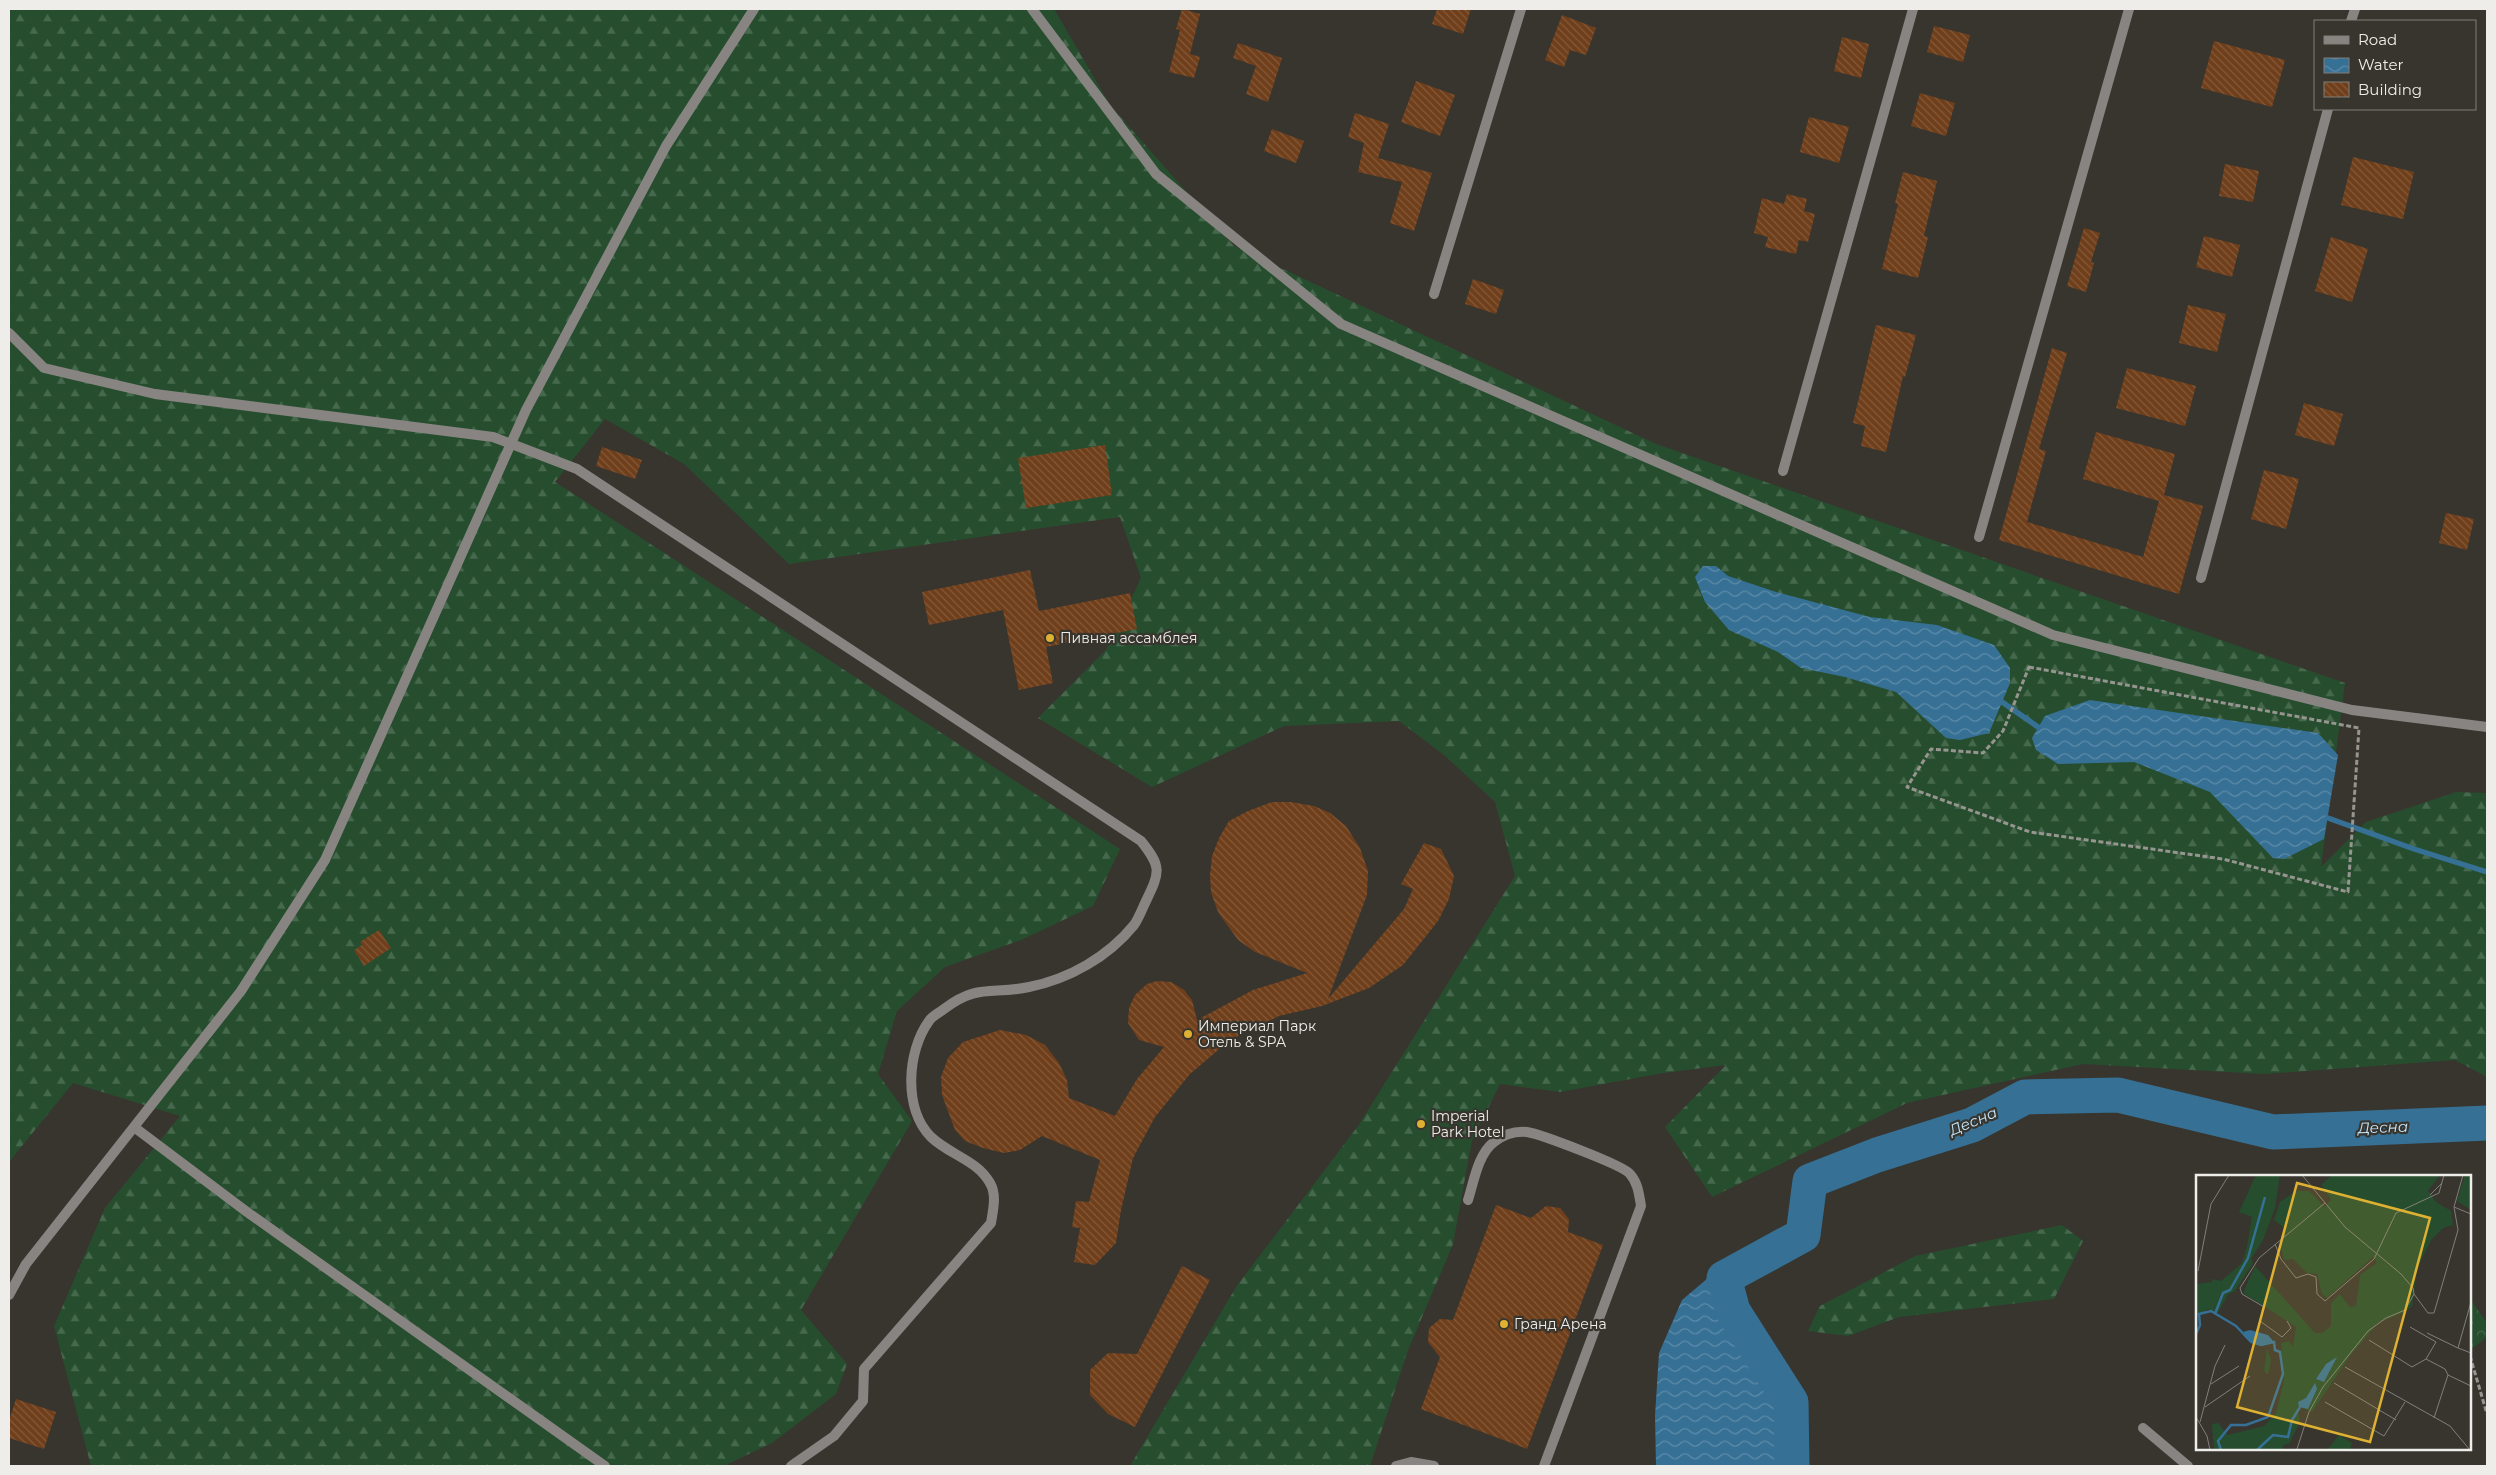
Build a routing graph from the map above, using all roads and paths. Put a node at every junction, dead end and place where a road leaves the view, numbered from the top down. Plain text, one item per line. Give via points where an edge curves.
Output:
1 (754, 9) edge
2 (1032, 9) edge
3 (1521, 9) edge
4 (1914, 9) edge
5 (2129, 9) edge
6 (2328, 110) edge
7 (1434, 294) dead end
8 (9, 333) edge
9 (512, 442) junction
10 (1783, 472) dead end
11 (1979, 537) dead end
12 (2201, 578) dead end
13 (2487, 727) edge
14 (2351, 841) joint
15 (134, 1127) junction
16 (1468, 1200) dead end
17 (9, 1295) edge
18 (2471, 1359) edge
19 (2487, 1414) edge
20 (2143, 1428) dead end
21 (605, 1466) edge
22 (791, 1466) edge
23 (1396, 1466) edge
24 (1434, 1466) edge
25 (1544, 1466) edge
26 (2188, 1466) edge

1 - 9 street via 666,146
2 - 13 street via 1156,174 1341,324 2053,635 2352,710
3 - 7 street
4 - 10 street
5 - 11 street
6 - 12 street
8 - 9 street via 44,368 155,394
9 - 15 street via 325,860 240,991
9 - 22 street via 577,469 601,483 1141,841 1154,857 1158,877 1135,924 1102,956 1062,978 1028,988 983,990 958,998 929,1020 913,1052 910,1082 918,1114 930,1136 949,1151 981,1168 992,1185 994,1203 990,1223 864,1369 863,1401 834,1436
14 - 14 path via 2348,892 2223,859 2030,832 1907,787 1931,749 1983,753 2003,731 2029,667 2359,728
15 - 17 street via 26,1264
15 - 21 street via 247,1212
16 - 25 street via 1483,1156 1493,1142 1508,1133 1527,1132 1615,1163 1629,1173 1638,1189 1641,1206
18 - 19 path
20 - 26 street
23 - 24 street via 1411,1462

